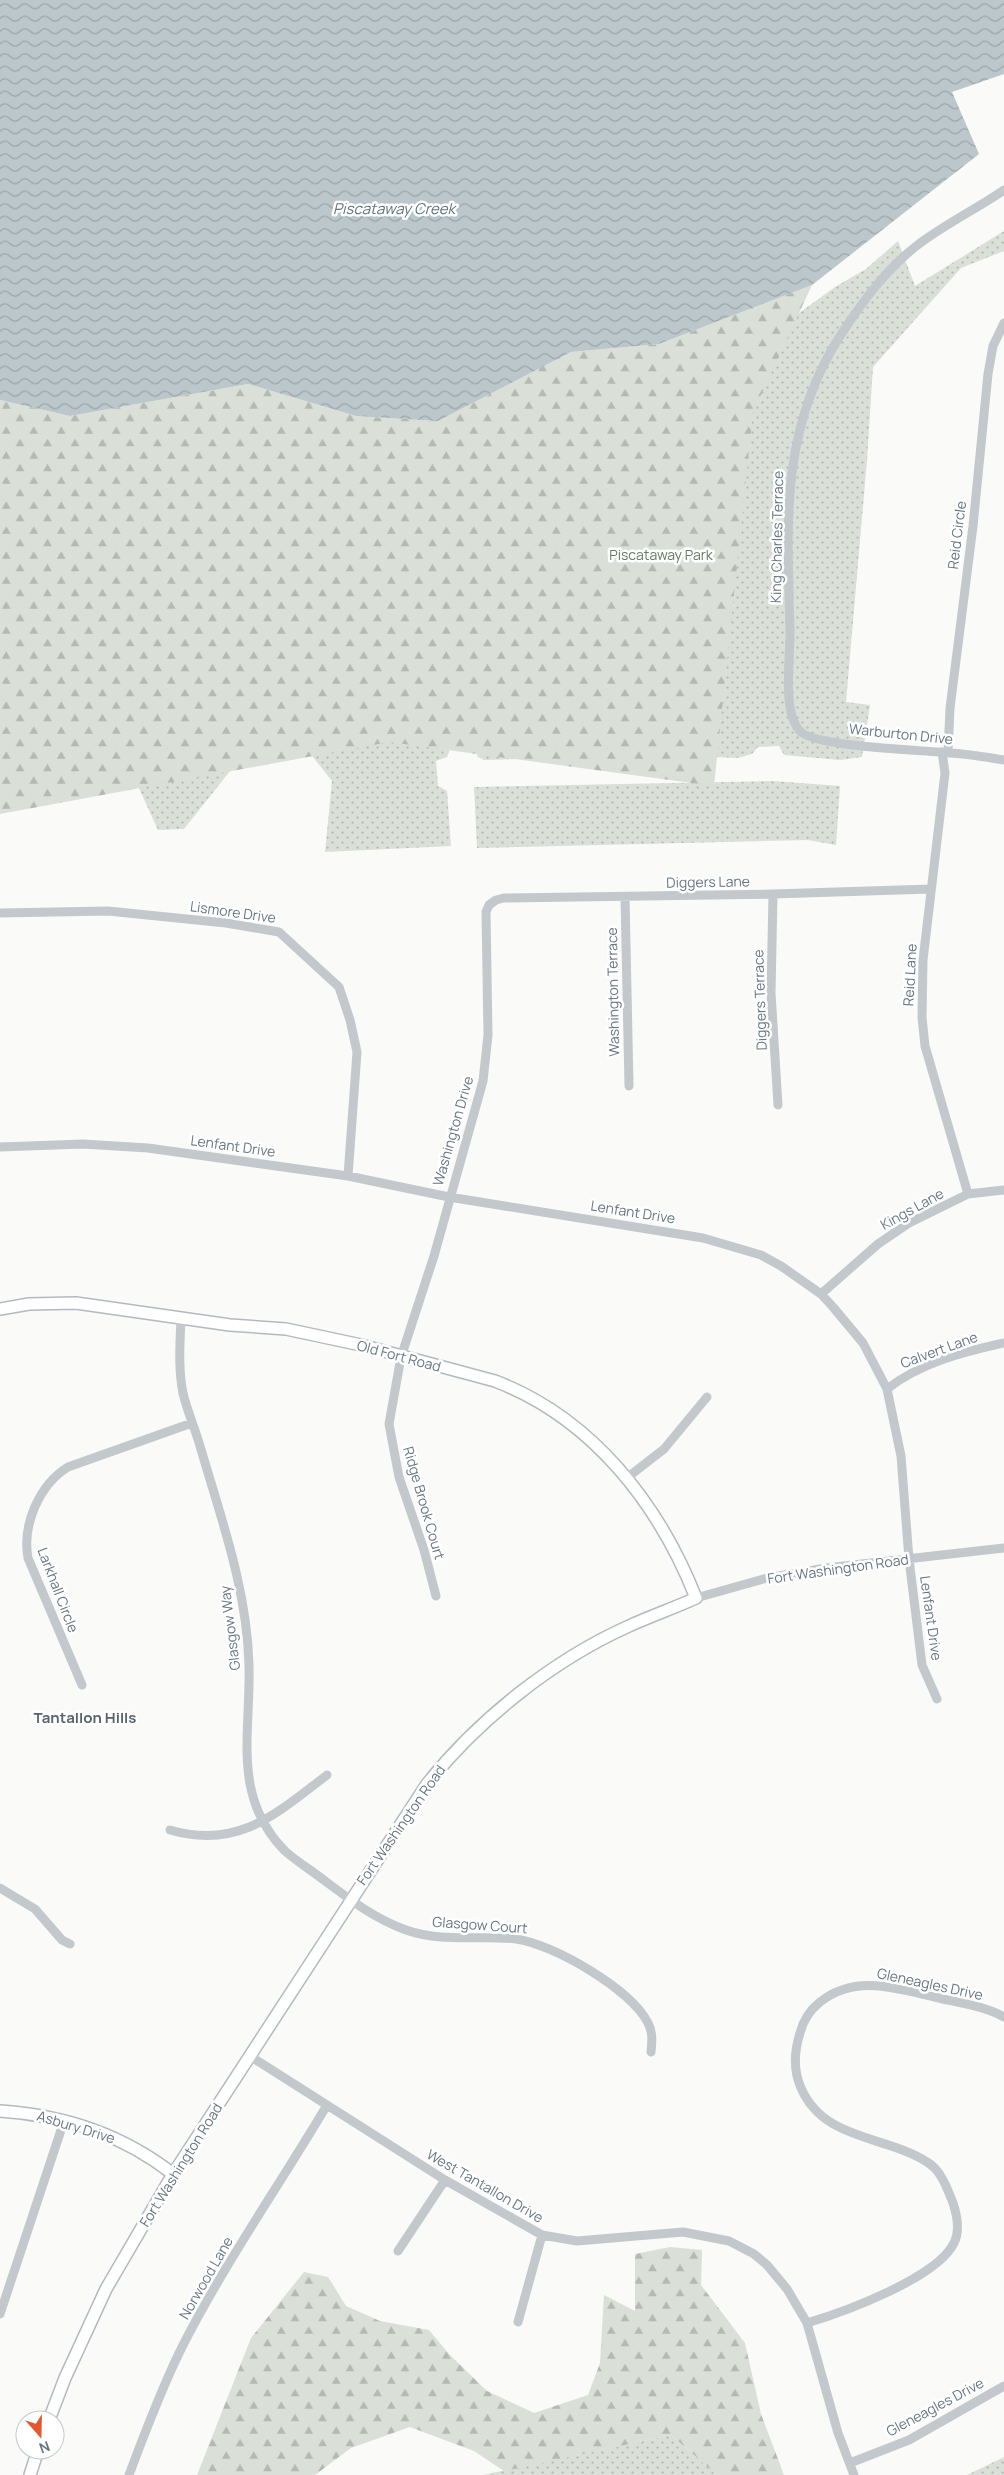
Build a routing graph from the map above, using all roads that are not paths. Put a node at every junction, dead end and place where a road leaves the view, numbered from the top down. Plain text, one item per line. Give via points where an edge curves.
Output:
1 (1004, 190) edge
2 (1004, 323) edge
3 (798, 729) joint
4 (945, 752) junction
5 (1004, 760) edge
6 (931, 889) junction
7 (773, 894) junction
8 (624, 897) junction
9 (488, 905) joint
10 (0, 913) edge
11 (629, 1086) dead end
12 (778, 1105) dead end
13 (0, 1147) edge
14 (348, 1176) junction
15 (1004, 1190) edge
16 (968, 1194) junction
17 (449, 1197) junction
18 (821, 1294) junction
19 (0, 1309) edge
20 (181, 1318) junction
21 (1004, 1343) edge
22 (401, 1357) junction
23 (887, 1389) junction
24 (707, 1397) dead end
25 (192, 1423) junction
26 (628, 1478) junction
27 (1004, 1548) edge
28 (909, 1559) junction
29 (436, 1596) dead end
30 (696, 1598) junction
31 (82, 1685) dead end
32 (937, 1698) dead end
33 (328, 1775) dead end
34 (263, 1822) junction
35 (170, 1830) dead end
36 (0, 1888) edge
37 (349, 1901) junction
38 (70, 1944) dead end
39 (1004, 2017) edge
40 (651, 2052) dead end
41 (250, 2056) junction
42 (327, 2105) junction
43 (0, 2111) edge
44 (64, 2121) junction
45 (173, 2174) junction
46 (444, 2180) junction
47 (542, 2235) junction
48 (398, 2251) dead end
49 (0, 2314) edge
50 (518, 2322) dead end
51 (807, 2323) junction
52 (1004, 2386) edge
53 (53, 2410) edge
54 (35, 2460) edge
55 (850, 2462) junction
56 (30, 2475) edge
57 (129, 2475) edge
58 (854, 2475) edge

1 - 3 street, King Charles Terrace via 914,247 890,270 836,340 811,393 793,459 789,507 790,705
2 - 4 street, Reid Circle via 993,346 988,374
3 - 4 street, Warburton Drive via 821,740
4 - 5 street, Warburton Drive
4 - 6 street, Reid Lane
6 - 7 street, Diggers Lane
6 - 16 street, Reid Lane via 922,976 923,1032
7 - 8 street, Diggers Lane
7 - 12 street, Diggers Terrace via 771,992
8 - 9 street, Diggers Lane via 504,898
8 - 11 street, Washington Terrace
9 - 17 street, Washington Drive via 484,927 486,1060
10 - 14 street, Lismore Drive via 108,911 279,932 339,987 350,1020 357,1052
13 - 14 street, Lenfant Drive via 83,1144 148,1148
14 - 17 street, Lenfant Drive
15 - 16 street, Kings Lane
16 - 18 street, Kings Lane via 909,1223
17 - 18 street, Lenfant Drive via 703,1238 761,1255
17 - 22 street, Washington Drive via 434,1256
18 - 23 street, Lenfant Drive via 863,1343
19 - 20 main road, Old Fort Road via 56,1302
20 - 22 main road, Old Fort Road via 311,1333
20 - 25 street, Glasgow Way via 179,1351 183,1393
21 - 23 street, Calvert Lane via 914,1371
22 - 26 main road, Old Fort Road via 495,1381 521,1392 562,1415
22 - 29 street, Ridge Brook Court via 389,1424 399,1477
23 - 28 street, Lenfant Drive via 900,1456
24 - 26 street via 664,1449
25 - 31 street, Larkhall Circle via 68,1467 46,1486 36,1505 26,1536 28,1558
25 - 34 street, Glasgow Way via 231,1550 241,1594 249,1667 246,1764
26 - 30 main road, Old Fort Road via 674,1549
27 - 28 street, Fort Washington Road
28 - 30 street, Fort Washington Road via 767,1578
28 - 32 street, Lenfant Drive via 922,1665
30 - 37 main road, Fort Washington Road via 628,1626 594,1645 552,1671 491,1717 427,1784
33 - 34 street
34 - 35 street via 248,1830 218,1836 194,1836
34 - 37 street, Glasgow Way via 274,1839 296,1860
36 - 38 street via 35,1909 62,1940
37 - 40 street, Glasgow Court via 405,1930 447,1939 515,1939 554,1951 627,1996 649,2024
37 - 41 main road, Fort Washington Road
39 - 51 street, Gleneagles Drive via 977,2006 872,1985 846,1987 835,1992 808,2015 798,2040 795,2069 808,2103 834,2125 932,2165 950,2194 958,2231 948,2252 897,2288
41 - 42 street, West Tantallon Drive
41 - 45 main road, Fort Washington Road
42 - 46 street, West Tantallon Drive
42 - 57 street, Norwood Lane via 234,2255 181,2349
43 - 44 main road, Asbury Drive
44 - 45 main road, Asbury Drive via 124,2142
44 - 49 street
45 - 53 main road, Fort Washington Road via 106,2289
46 - 47 street, West Tantallon Drive
46 - 48 street
47 - 50 street
47 - 51 street, West Tantallon Drive via 578,2241 683,2232 729,2242 754,2254 767,2265 787,2289
51 - 55 street, West Tantallon Drive via 838,2433
52 - 55 street, Gleneagles Drive via 909,2440
54 - 56 main road
55 - 58 street, West Tantallon Drive

